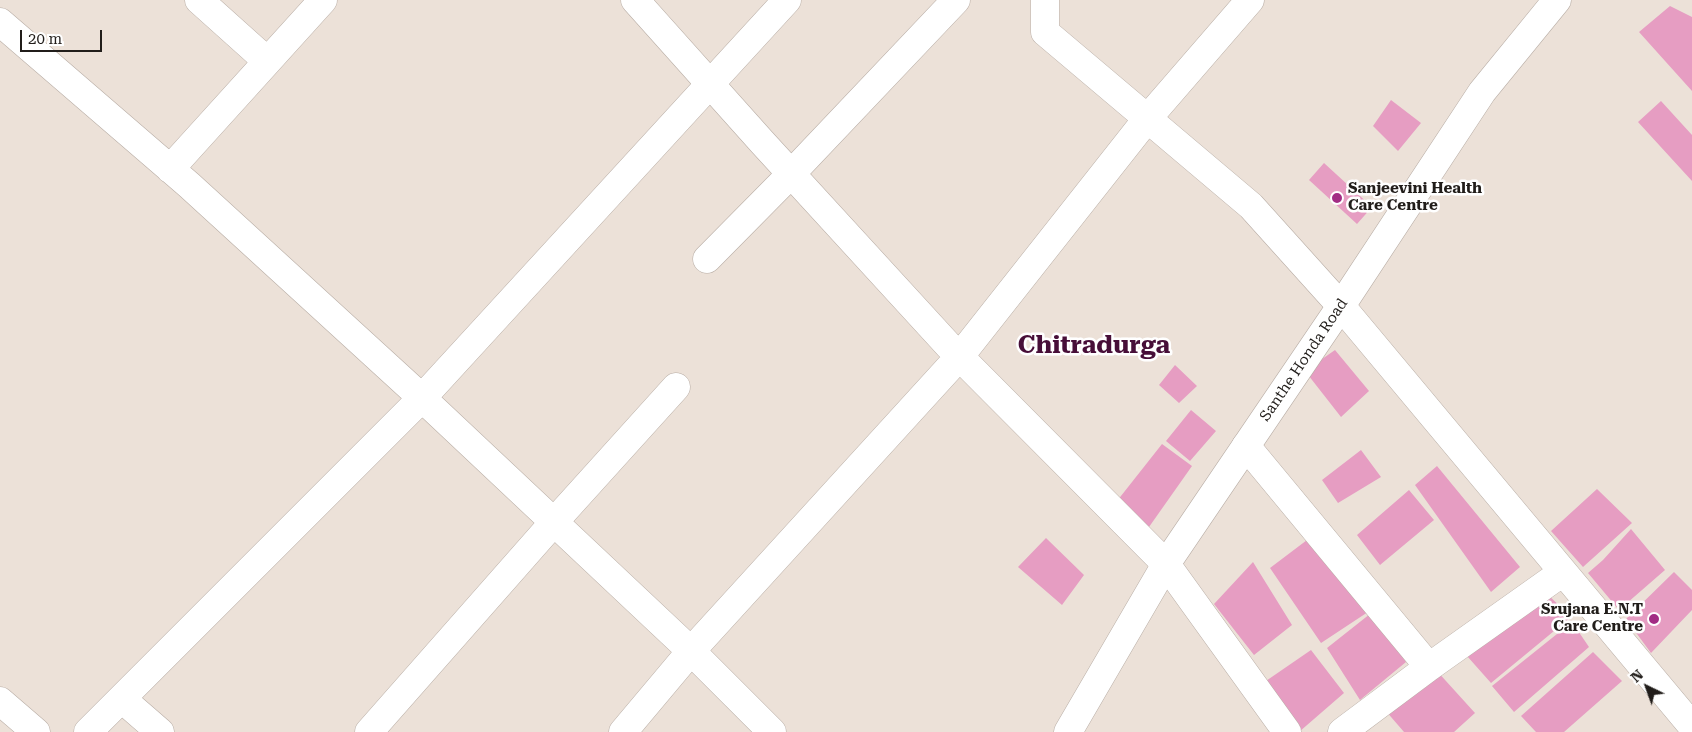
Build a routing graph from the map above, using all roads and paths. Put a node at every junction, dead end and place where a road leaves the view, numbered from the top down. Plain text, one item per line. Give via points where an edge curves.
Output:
1 (199, 0) edge
2 (323, 0) edge
3 (635, 0) edge
4 (787, 0) edge
5 (956, 0) edge
6 (1046, 0) edge
7 (1250, 0) edge
8 (1557, 0) edge
9 (0, 22) edge
10 (266, 61) junction
11 (710, 85) junction
12 (1147, 119) junction
13 (170, 169) junction
14 (791, 174) junction
15 (707, 259) dead end
16 (1341, 306) junction
17 (960, 356) junction
18 (676, 387) dead end
19 (422, 398) junction
20 (1246, 446) junction
21 (554, 522) junction
22 (1166, 564) junction
23 (1563, 572) junction
24 (691, 651) junction
25 (1429, 667) junction
26 (122, 699) junction
27 (0, 701) edge
28 (1692, 726) edge
29 (36, 732) edge
30 (88, 732) edge
31 (160, 732) edge
32 (369, 732) edge
33 (623, 732) edge
34 (772, 732) edge
35 (1068, 732) edge
36 (1287, 732) edge
37 (1342, 732) edge

1 - 10 street
2 - 10 street
3 - 11 street
4 - 11 street
5 - 14 street
6 - 12 street via 1045,32
7 - 12 street
8 - 16 street, Santhe Honda Road via 1482,92
9 - 13 street
10 - 13 street
11 - 14 street
11 - 19 street
12 - 16 street via 1251,206
12 - 17 street
13 - 19 street
14 - 15 street
14 - 17 street
16 - 20 street, Santhe Honda Road
16 - 23 street
17 - 22 street
17 - 24 street
18 - 21 street
19 - 21 street
19 - 26 street
20 - 22 street, Santhe Honda Road
20 - 25 street
21 - 24 street
21 - 32 street
22 - 35 street, Santhe Honda Road
22 - 36 street
23 - 25 street
23 - 28 street
24 - 33 street
24 - 34 street
25 - 37 street
26 - 30 street
26 - 31 street
27 - 29 street

